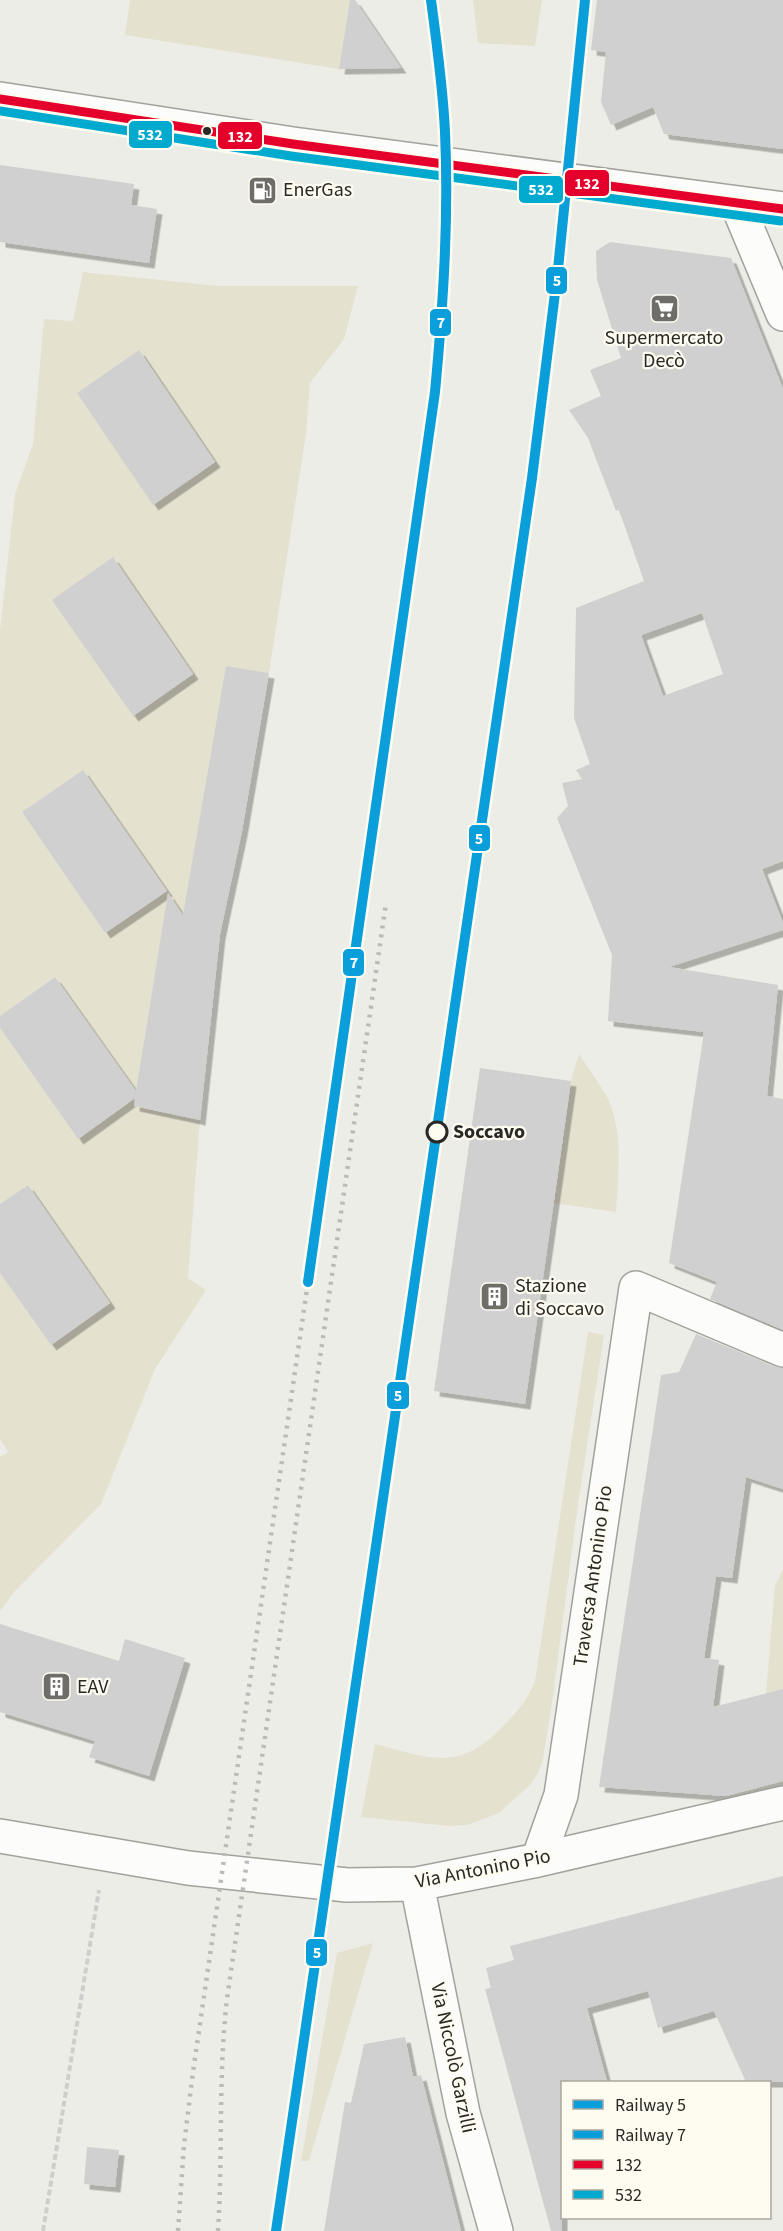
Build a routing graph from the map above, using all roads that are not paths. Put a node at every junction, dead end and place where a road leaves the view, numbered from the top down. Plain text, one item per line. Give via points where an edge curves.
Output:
1 (0, 99) edge
2 (737, 204) junction
3 (783, 209) edge
4 (783, 314) edge
5 (783, 1350) edge
6 (783, 1803) edge
7 (0, 1836) edge
8 (538, 1860) junction
9 (417, 1884) junction
10 (496, 2231) edge

1 - 2 street via 293,144
2 - 3 street
2 - 4 street
5 - 8 street, Traversa Antonino Pio via 636,1288 561,1795
6 - 8 street, Via Antonino Pio
7 - 9 street, Via Antonino Pio via 188,1868 346,1885
8 - 9 street, Via Antonino Pio
9 - 10 street, Via Niccolò Garzilli via 464,2113

